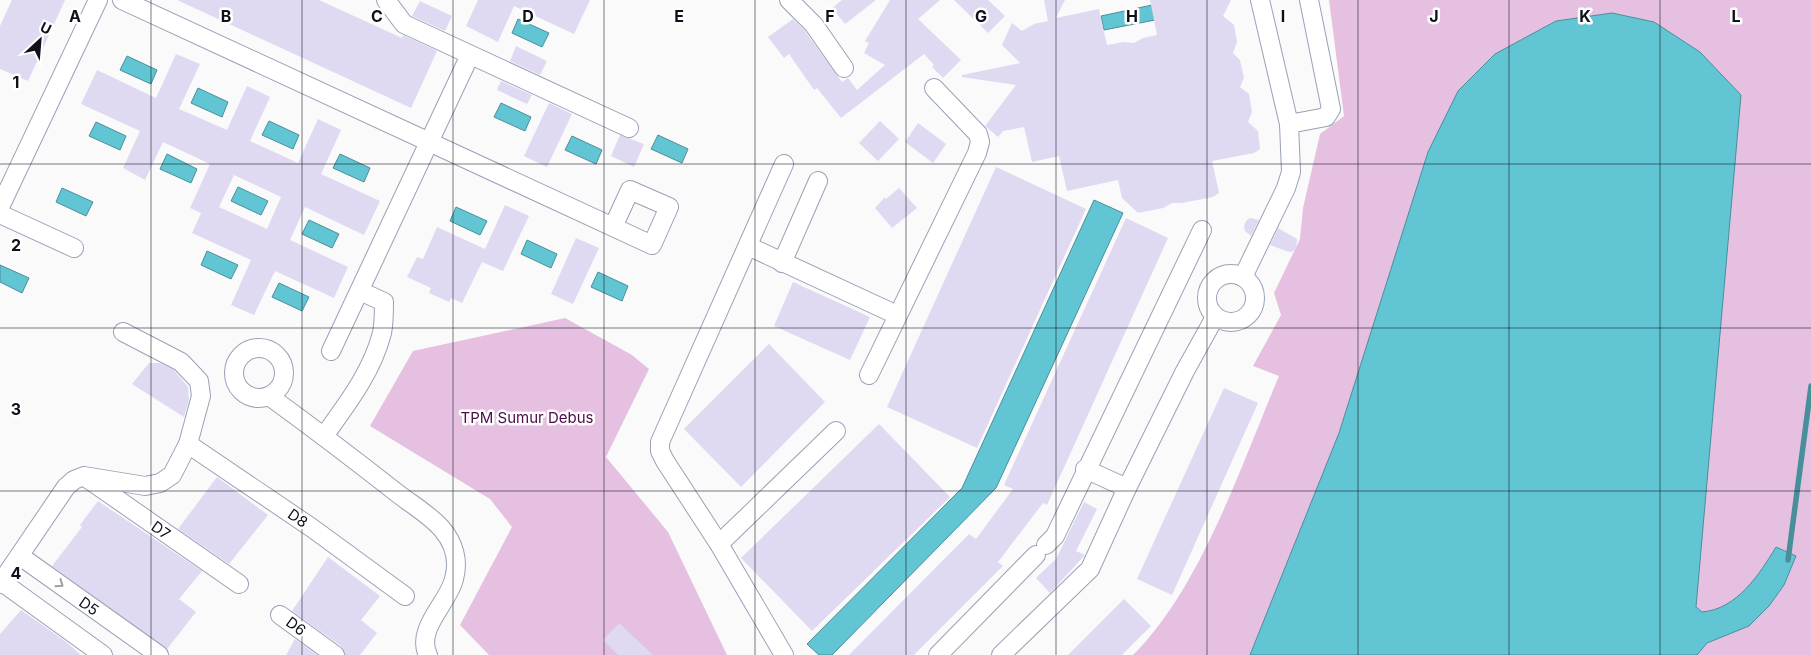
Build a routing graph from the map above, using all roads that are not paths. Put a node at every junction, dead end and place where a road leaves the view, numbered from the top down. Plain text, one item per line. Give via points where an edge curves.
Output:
1 (98, 0) edge
2 (122, 0) edge
3 (386, 0) edge
4 (789, 0) edge
5 (1260, 0) edge
6 (1309, 0) edge
7 (470, 55) junction
8 (844, 68) dead end
9 (934, 88) dead end
10 (1289, 124) junction
11 (629, 128) dead end
12 (429, 142) junction
13 (784, 164) dead end
14 (818, 181) dead end
15 (0, 207) edge
16 (0, 214) edge
17 (613, 227) dead end
18 (1202, 230) dead end
19 (748, 246) junction
20 (74, 248) dead end
21 (782, 263) junction
22 (1243, 277) junction
23 (360, 291) junction
24 (897, 315) junction
25 (1215, 317) junction
26 (123, 332) dead end
27 (331, 351) dead end
28 (869, 375) dead end
29 (269, 396) dead end
30 (836, 431) dead end
31 (324, 436) junction
32 (188, 444) junction
33 (1086, 469) junction
34 (84, 476) junction
35 (1127, 488) junction
36 (719, 544) junction
37 (20, 556) junction
38 (1, 583) edge
39 (239, 584) dead end
40 (405, 596) dead end
41 (280, 615) dead end
42 (104, 655) edge
43 (159, 655) edge
44 (335, 655) edge
45 (428, 655) edge
46 (784, 655) edge
47 (938, 655) edge
48 (1002, 655) edge

1 - 15 street
2 - 12 street
3 - 7 street via 404,24
4 - 8 street via 814,25
5 - 10 street
6 - 10 street via 1331,109 1326,117
7 - 11 street
7 - 12 street
9 - 24 street via 978,134 980,142
10 - 22 street via 1291,172
12 - 17 street
12 - 23 street
13 - 19 street
14 - 21 street
16 - 20 street
18 - 33 street
19 - 21 street
19 - 36 street via 660,442 665,461
21 - 24 street
22 - 25 street via 1232,274 1211,284 1208,307
22 - 25 street via 1254,289 1255,305 1246,319 1230,323
23 - 27 street
23 - 31 street via 384,302 382,332 374,357 358,387
24 - 28 street
25 - 35 street
26 - 32 street via 181,362 198,380 201,396
29 - 31 street
30 - 36 street
31 - 45 street via 442,529 455,553 456,572 452,586 428,628 425,640
32 - 34 street via 172,475 160,483 145,486
32 - 40 street, D8
33 - 35 street
33 - 47 street via 1055,536
34 - 37 street via 66,487
34 - 39 street, D7
35 - 48 street via 1090,569
36 - 46 street
37 - 38 street
37 -> 43 street, D5
38 - 42 street, D5
41 - 44 street, D6

